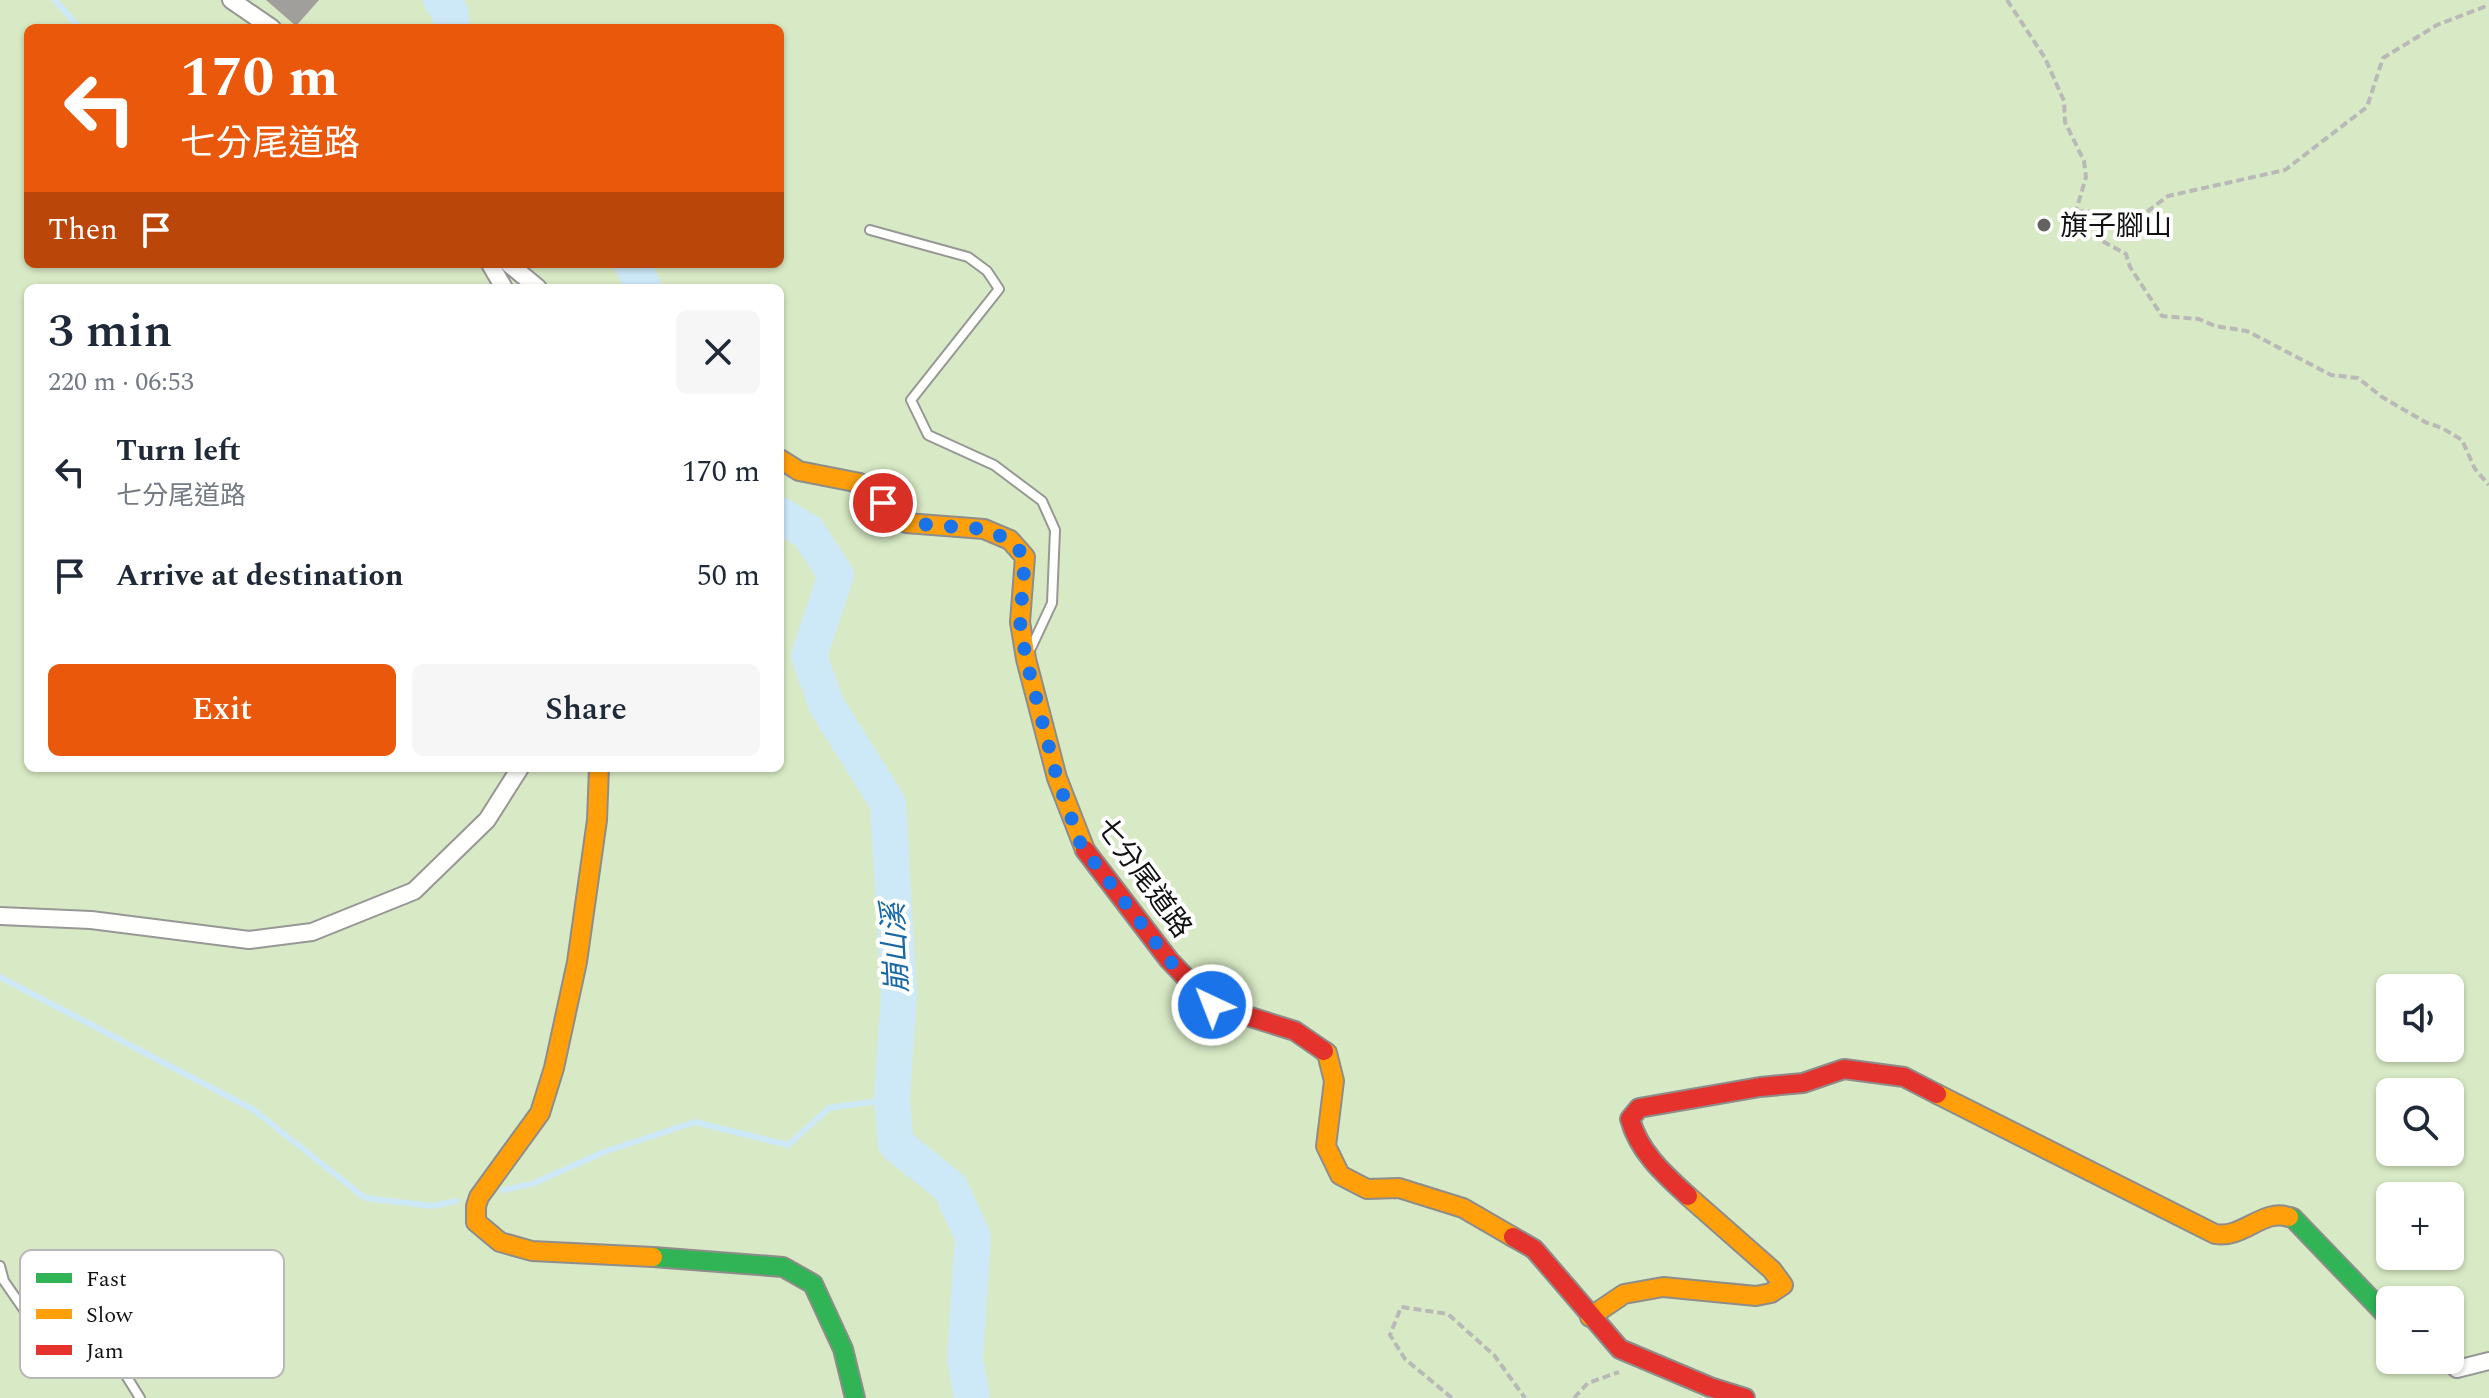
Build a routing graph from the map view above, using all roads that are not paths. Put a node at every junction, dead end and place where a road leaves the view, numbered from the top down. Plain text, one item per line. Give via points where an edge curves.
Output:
1 (231, 0) edge
2 (266, 24) edge
3 (870, 230) dead end
4 (514, 268) edge
5 (533, 284) edge
6 (784, 462) edge
7 (1026, 659) junction
8 (517, 772) edge
9 (599, 772) edge
10 (0, 916) edge
11 (0, 1266) edge
12 (20, 1304) edge
13 (2376, 1304) edge
14 (1590, 1317) junction
15 (2489, 1361) edge
16 (2464, 1367) edge
17 (128, 1378) edge
18 (140, 1398) edge
19 (855, 1398) edge
20 (1745, 1398) edge

1 - 2 street
3 - 7 lane via 968,257 999,289 911,400 928,435 994,465 1042,501 1055,530 1052,603
4 - 5 street
6 - 7 street, 七分尾道路 via 799,471 860,483 906,523 984,529 1010,540 1025,557 1020,622
7 - 14 street, 七分尾道路 via 1057,778 1081,845 1169,960 1212,1005 1295,1031 1327,1053 1334,1081 1326,1146 1340,1175 1367,1189 1399,1188 1463,1208 1534,1249
8 - 10 street via 487,820 414,891 312,932 249,940 91,920
9 - 19 street via 577,962 554,1068 540,1113 479,1197 476,1222 500,1242 532,1251 783,1267 813,1284 843,1349
11 - 12 lane
13 - 14 street via 2284,1213 2220,1235 1904,1077 1844,1069 1803,1083 1639,1108 1630,1119 1634,1134 1659,1170 1783,1285 1756,1296 1663,1287 1624,1294
14 - 20 street, 七分尾道路 via 1620,1349
15 - 16 street
17 - 18 lane

